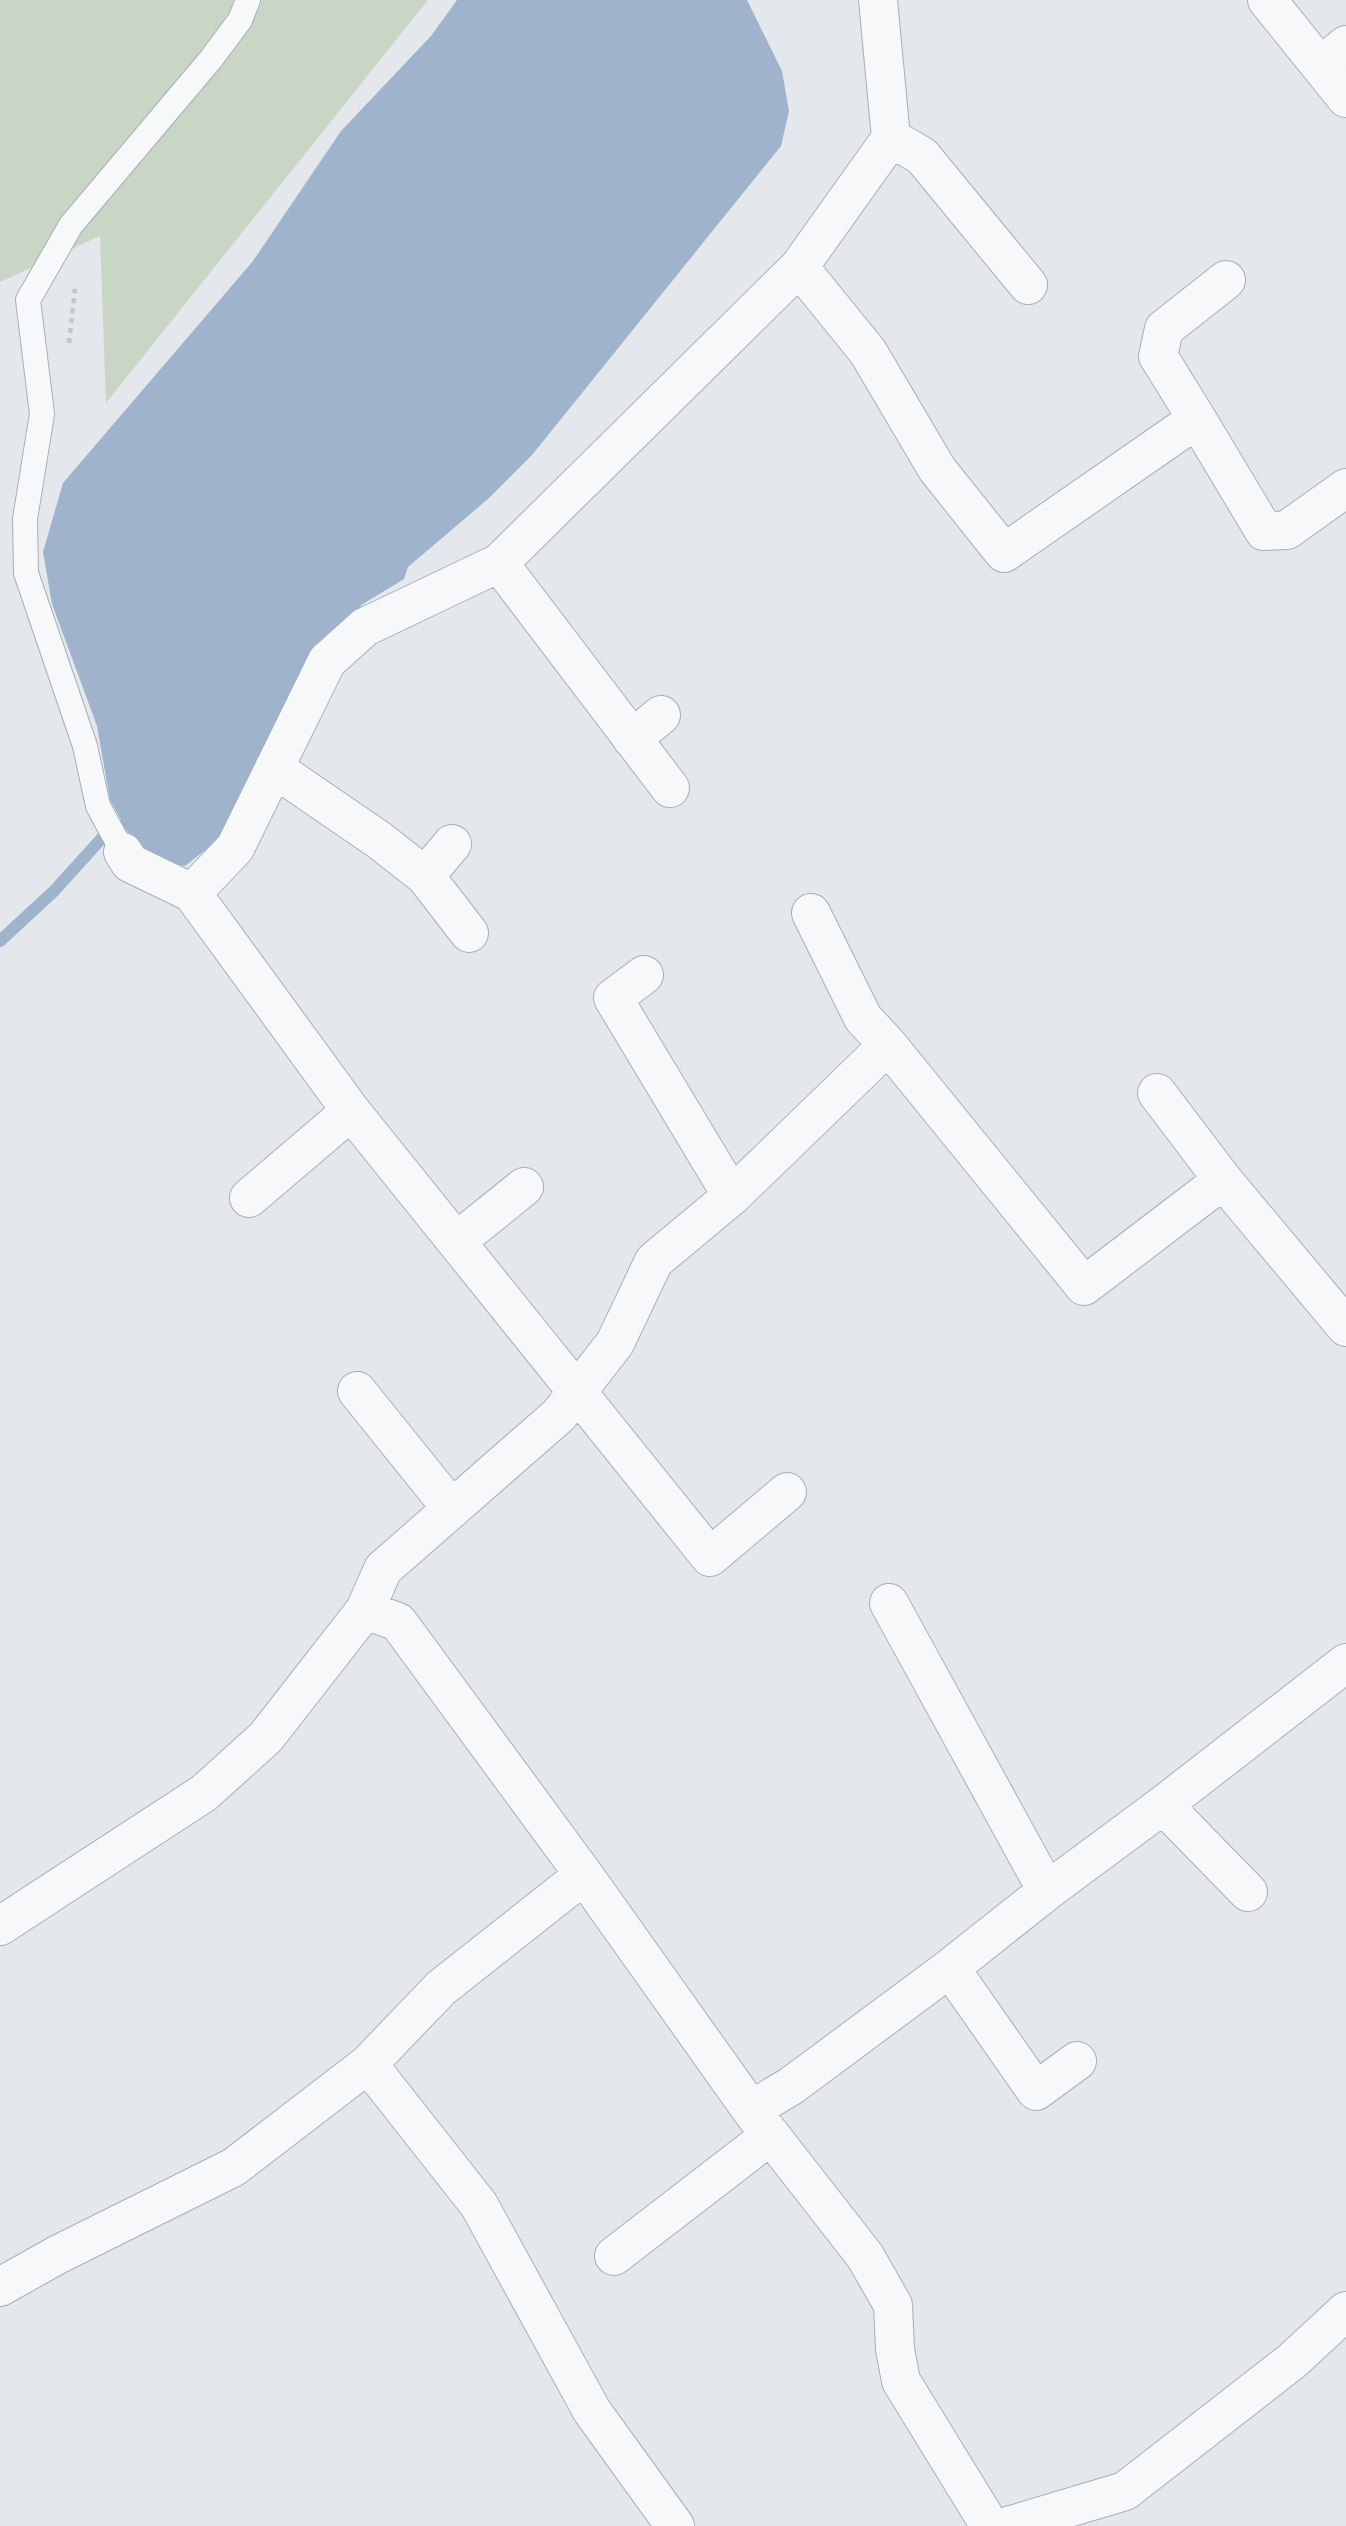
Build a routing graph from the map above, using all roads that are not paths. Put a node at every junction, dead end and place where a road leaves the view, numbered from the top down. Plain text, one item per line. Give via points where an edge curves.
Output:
1 (248, 0) edge
2 (878, 0) edge
3 (1267, 0) edge
4 (1333, 56) edge
5 (1346, 98) edge
6 (891, 138) junction
7 (799, 267) junction
8 (1226, 280) dead end
9 (1028, 285) dead end
10 (1197, 419) junction
11 (1346, 488) edge
12 (499, 563) junction
13 (661, 715) dead end
14 (632, 739) junction
15 (274, 768) junction
16 (670, 788) dead end
17 (452, 844) dead end
18 (123, 852) joint
19 (425, 876) junction
20 (191, 894) junction
21 (811, 913) dead end
22 (469, 933) dead end
23 (643, 975) dead end
24 (888, 1045) junction
25 (1157, 1093) dead end
26 (351, 1111) junction
27 (1223, 1180) junction
28 (524, 1186) dead end
29 (732, 1196) junction
30 (249, 1198) dead end
31 (457, 1241) junction
32 (1346, 1327) edge
33 (357, 1391) dead end
34 (576, 1391) junction
35 (788, 1492) dead end
36 (452, 1509) junction
37 (889, 1603) dead end
38 (365, 1610) junction
39 (1346, 1663) edge
40 (1163, 1805) junction
41 (584, 1875) junction
42 (1047, 1891) junction
43 (1248, 1892) dead end
44 (0, 1926) edge
45 (950, 1968) junction
46 (1077, 2061) dead end
47 (368, 2064) junction
48 (761, 2123) junction
49 (614, 2256) dead end
50 (0, 2287) edge
51 (1346, 2311) edge
52 (675, 2526) edge
53 (990, 2526) edge
54 (1008, 2526) edge

1 - 18 lane via 240,20 211,59 71,225 28,300 42,414 25,519 26,573 85,746 98,806
2 - 6 street
3 - 4 street
4 - 5 street
6 - 7 street
6 - 9 street via 922,156
7 - 10 street via 868,352 937,469 1004,553
7 - 12 street
8 - 10 street via 1164,329 1158,356
10 - 11 street via 1264,531 1287,530
12 - 14 street
12 - 15 street via 365,627 327,661
13 - 14 street
14 - 16 street
15 - 19 street
15 - 20 street via 235,848
17 - 19 street
18 - 20 street via 130,863
19 - 22 street
20 - 26 street
21 - 24 street via 863,1018
23 - 29 street via 613,998
24 - 27 street via 1084,1286
24 - 29 street
25 - 27 street
26 - 30 street
26 - 31 street
27 - 32 street
28 - 31 street
29 - 34 street via 654,1261 615,1343
31 - 34 street
33 - 36 street
34 - 35 street via 710,1557
34 - 36 street via 559,1415
36 - 38 street via 383,1569
37 - 42 street
38 - 41 street via 398,1622
38 - 44 street via 266,1737 204,1793
39 - 40 street
40 - 42 street
40 - 43 street
41 - 47 street via 441,1988
41 - 48 street
42 - 45 street
45 - 46 street via 1036,2091
45 - 48 street via 792,2086
47 - 50 street via 234,2167
47 - 52 street via 479,2205 592,2411
48 - 49 street
48 - 53 street via 871,2266 893,2305 894,2349 901,2381
51 - 54 street via 1292,2361 1125,2491

